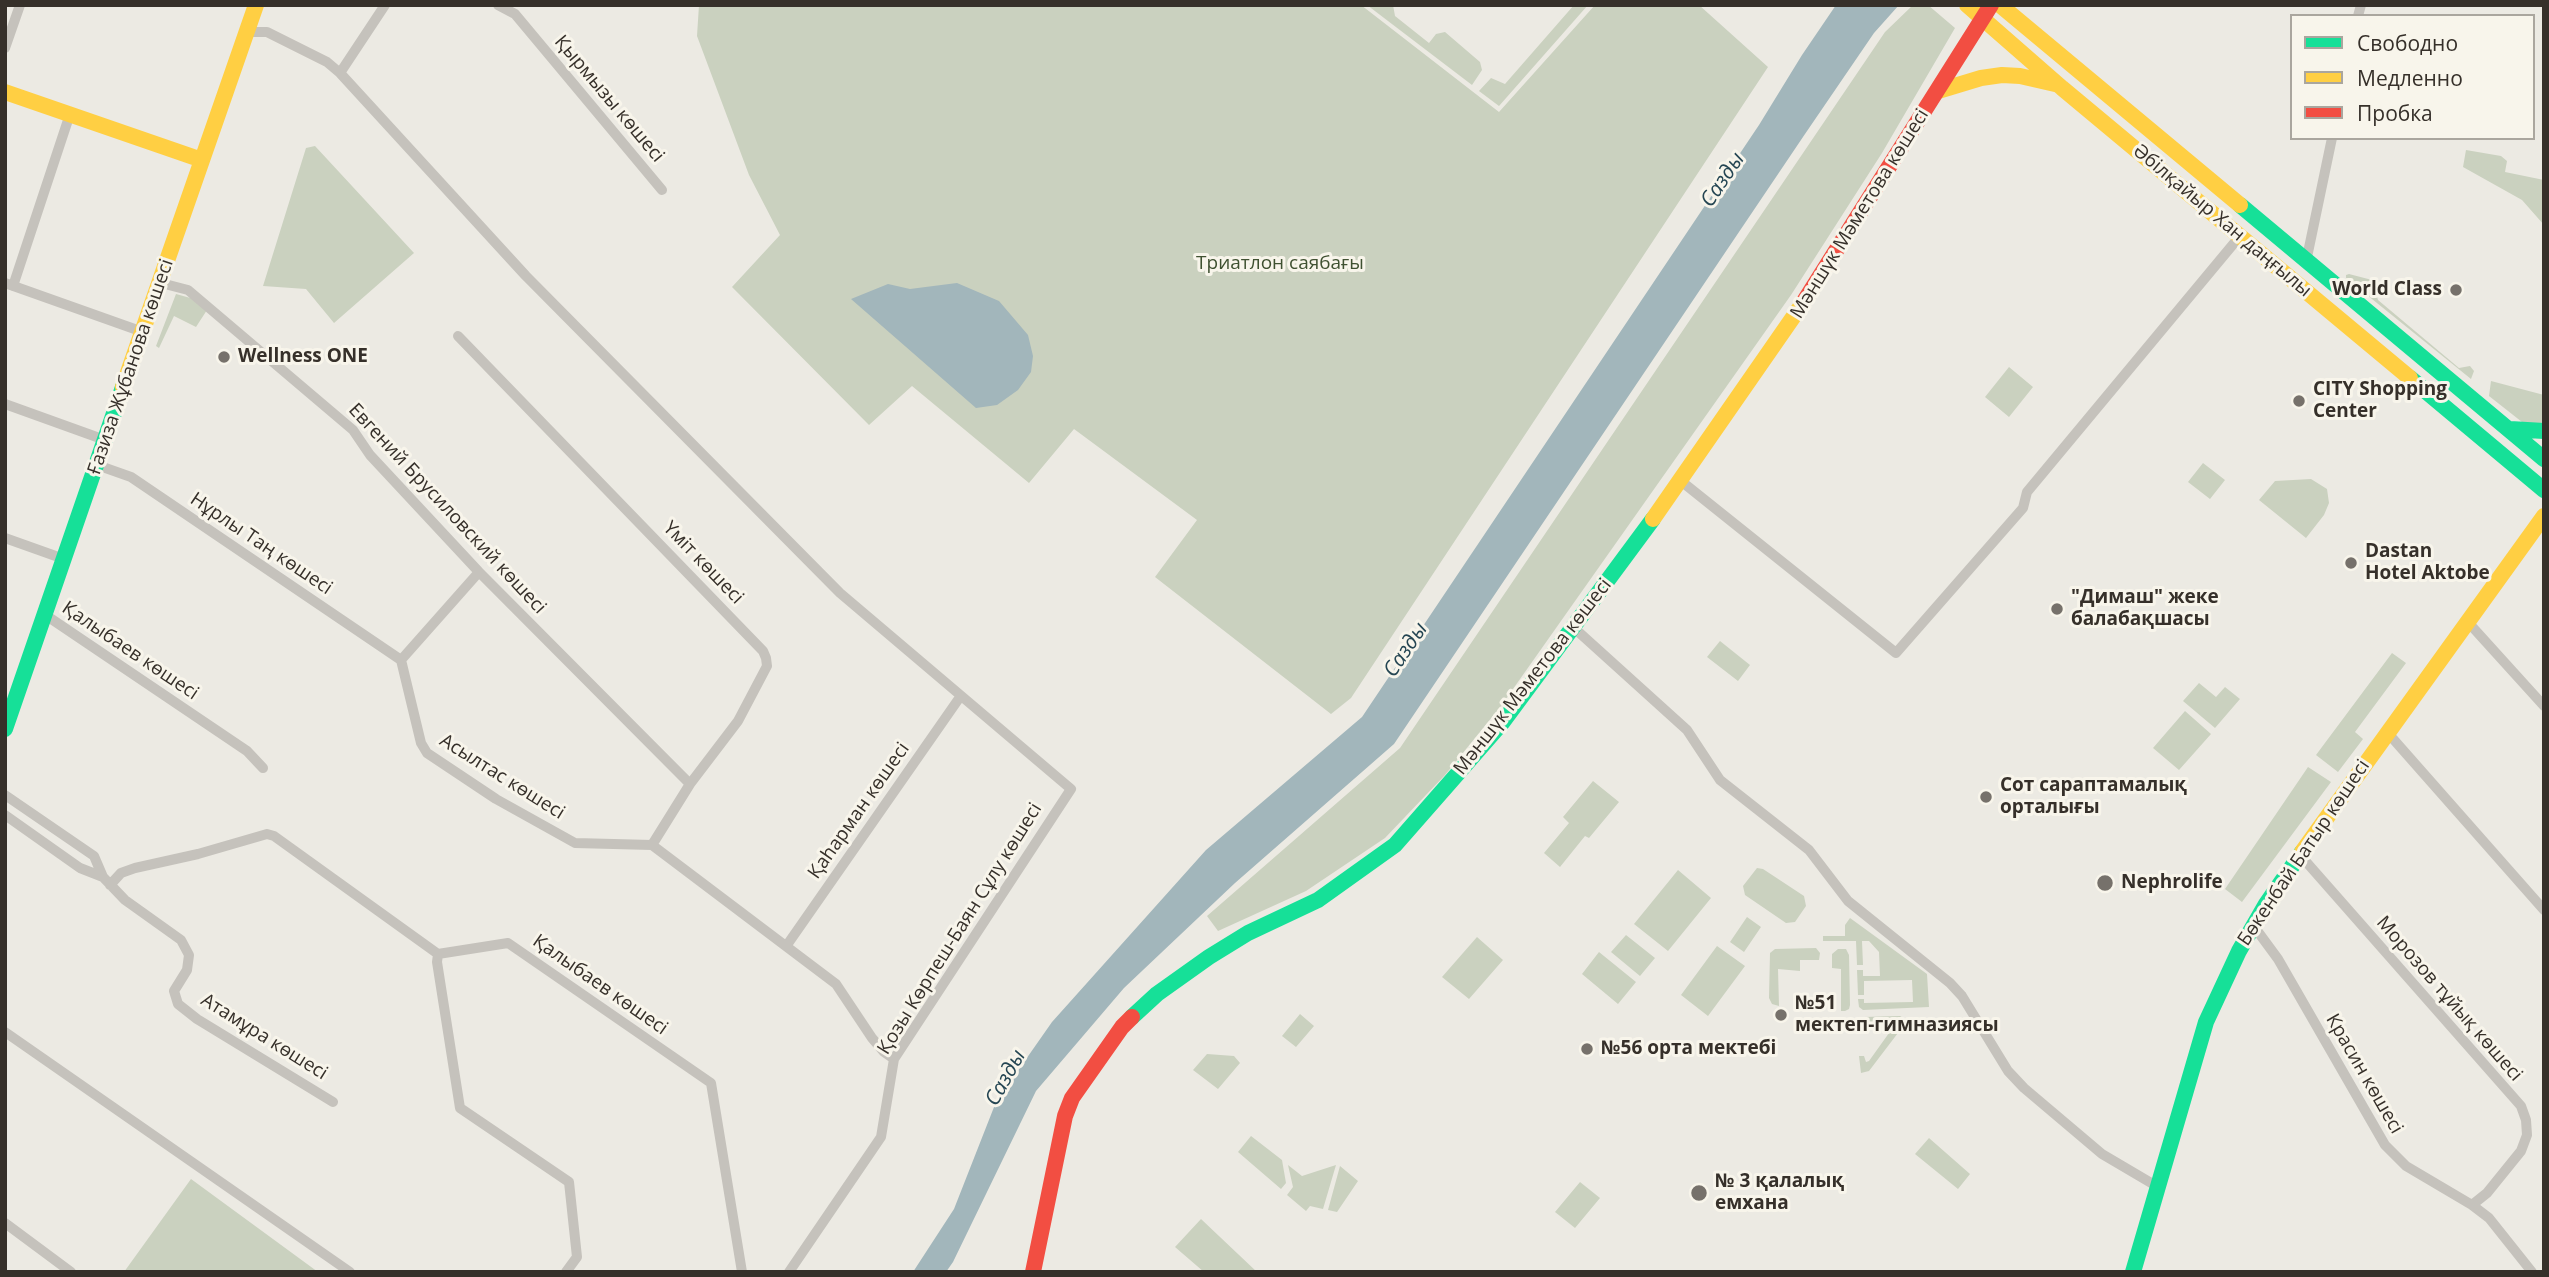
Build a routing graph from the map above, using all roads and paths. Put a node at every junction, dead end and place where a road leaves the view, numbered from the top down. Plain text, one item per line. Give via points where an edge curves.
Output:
1 (20, 5) edge
2 (256, 5) edge
3 (384, 5) edge
4 (498, 5) edge
5 (1967, 5) edge
6 (2000, 5) edge
7 (1987, 12) edge
8 (247, 32) junction
9 (5, 48) edge
10 (340, 73) junction
11 (2094, 84) junction
12 (2059, 86) junction
13 (1938, 91) junction
14 (5, 92) edge
15 (2080, 103) junction
16 (70, 114) junction
17 (2332, 140) edge
18 (2179, 156) junction
19 (202, 160) junction
20 (2163, 172) junction
21 (662, 190) dead end
22 (2240, 236) junction
23 (2306, 262) junction
24 (161, 283) junction
25 (9, 285) edge
26 (143, 332) junction
27 (458, 336) dead end
28 (2467, 393) junction
29 (5, 404) edge
30 (2450, 411) junction
31 (2510, 429) junction
32 (2544, 431) edge
33 (105, 440) junction
34 (2544, 459) edge
35 (97, 465) junction
36 (1681, 481) junction
37 (2544, 490) edge
38 (2544, 516) edge
39 (5, 538) edge
40 (64, 559) junction
41 (479, 572) junction
42 (44, 614) junction
43 (2467, 621) junction
44 (1573, 627) junction
45 (401, 660) junction
46 (960, 696) junction
47 (2544, 706) edge
48 (7, 718) edge
49 (2387, 732) junction
50 (263, 768) dead end
51 (690, 784) junction
52 (5, 795) edge
53 (5, 816) edge
54 (652, 845) junction
55 (2301, 856) junction
56 (107, 881) junction
57 (2544, 909) edge
58 (2253, 925) junction
59 (787, 945) junction
60 (438, 954) junction
61 (5, 1031) edge
62 (894, 1059) junction
63 (334, 1101) dead end
64 (2158, 1187) junction
65 (2472, 1205) junction
66 (5, 1223) edge
67 (71, 1272) edge
68 (350, 1272) edge
69 (566, 1272) edge
70 (742, 1272) edge
71 (789, 1272) edge
72 (1033, 1272) edge
73 (2133, 1272) edge
74 (2532, 1272) edge

1 - 9 street
2 - 8 main road, Ғазиза Жұбанова көшесі
3 - 10 street
4 - 21 street, Қырмызы көшесі via 515,14
5 - 7 main road, Әбілқайыр Хан даңғылы
6 - 11 main road, Әбілқайыр Хан даңғылы
7 - 12 main road, Әбілқайыр Хан даңғылы
7 - 13 main road, Мәншүк Мәметова көшесі
8 - 10 street via 267,32
8 - 19 main road, Ғазиза Жұбанова көшесі
10 - 46 street via 526,276 840,593
11 - 15 main road
11 - 18 main road, Әбілқайыр Хан даңғылы
12 - 13 main road via 2003,75
12 - 15 main road, Әбілқайыр Хан даңғылы
13 - 36 main road, Мәншүк Мәметова көшесі via 1810,293
14 - 16 main road
15 - 20 main road, Әбілқайыр Хан даңғылы
16 - 19 main road
16 - 25 street
17 - 23 street
18 - 20 main road
18 - 23 main road, Әбілқайыр Хан даңғылы
19 - 24 main road, Ғазиза Жұбанова көшесі
20 - 22 main road, Әбілқайыр Хан даңғылы
22 - 30 main road, Әбілқайыр Хан даңғылы
22 - 36 street via 2027,492 2023,508 1896,653
23 - 28 main road, Әбілқайыр Хан даңғылы
24 - 26 main road, Ғазиза Жұбанова көшесі
24 - 41 street, Евгений Брусиловский көшесі via 188,290 353,430 370,455
25 - 26 street
26 - 33 main road, Ғазиза Жұбанова көшесі
27 - 51 street, Үміт көшесі via 763,651 767,666 738,722
28 - 30 main road
28 - 31 main road, Әбілқайыр Хан даңғылы
29 - 33 street
30 - 37 main road, Әбілқайыр Хан даңғылы
31 - 32 main road
31 - 34 main road, Әбілқайыр Хан даңғылы
33 - 35 main road, Ғазиза Жұбанова көшесі
35 - 40 main road, Ғазиза Жұбанова көшесі
35 - 45 street, Нұрлы Таң көшесі via 131,477
36 - 44 main road, Мәншүк Мәметова көшесі
38 - 43 main road, Бөкенбай Батыр көшесі
39 - 40 street
40 - 42 main road, Ғазиза Жұбанова көшесі
41 - 45 street
41 - 51 street, Евгений Брусиловский көшесі
42 - 48 main road, Ғазиза Жұбанова көшесі
42 - 50 street, Қалыбаев көшесі via 247,751
43 - 47 street
43 - 49 main road, Бөкенбай Батыр көшесі
44 - 64 street via 1687,730 1720,780 1808,850 1849,901 1951,983 2024,1088 2102,1154
44 - 72 main road, Мәншүк Мәметова көшесі via 1502,723 1395,845 1318,900 1209,957 1157,993 1126,1022 1072,1098 1065,1116
45 - 54 street, Асылтас көшесі via 427,752 496,799 575,843
46 - 59 street, Қаһарман көшесі
46 - 62 street, Қозы Көрпеш-Баян Сұлу көшесі via 1071,789
49 - 55 main road, Бөкенбай Батыр көшесі
49 - 57 street
51 - 54 street, Үміт көшесі
52 - 56 street, Атамұра көшесі via 94,856
53 - 56 street, Атамұра көшесі via 80,868
54 - 59 street
55 - 58 main road, Бөкенбай Батыр көшесі
55 - 65 street, Морозов тұйық көшесі via 2521,1106 2527,1135 2521,1151
56 - 60 street via 135,868 267,834
56 - 63 street, Атамұра көшесі via 125,900 181,940 189,955 187,970 174,991 178,1004
58 - 64 main road, Бөкенбай Батыр көшесі via 2207,1022
58 - 65 street, Красин көшесі via 2278,959 2385,1145 2406,1166
59 - 62 street via 836,984 872,1038
60 - 69 street via 460,1108 569,1182 577,1257
60 - 70 street, Қалыбаев көшесі via 508,943 711,1083
61 - 68 street
62 - 71 street, Қозы Көрпеш-Баян Сұлу көшесі via 881,1137
64 - 73 main road, Бөкенбай Батыр көшесі
65 - 74 street, Красин көшесі via 2489,1218
66 - 67 street

